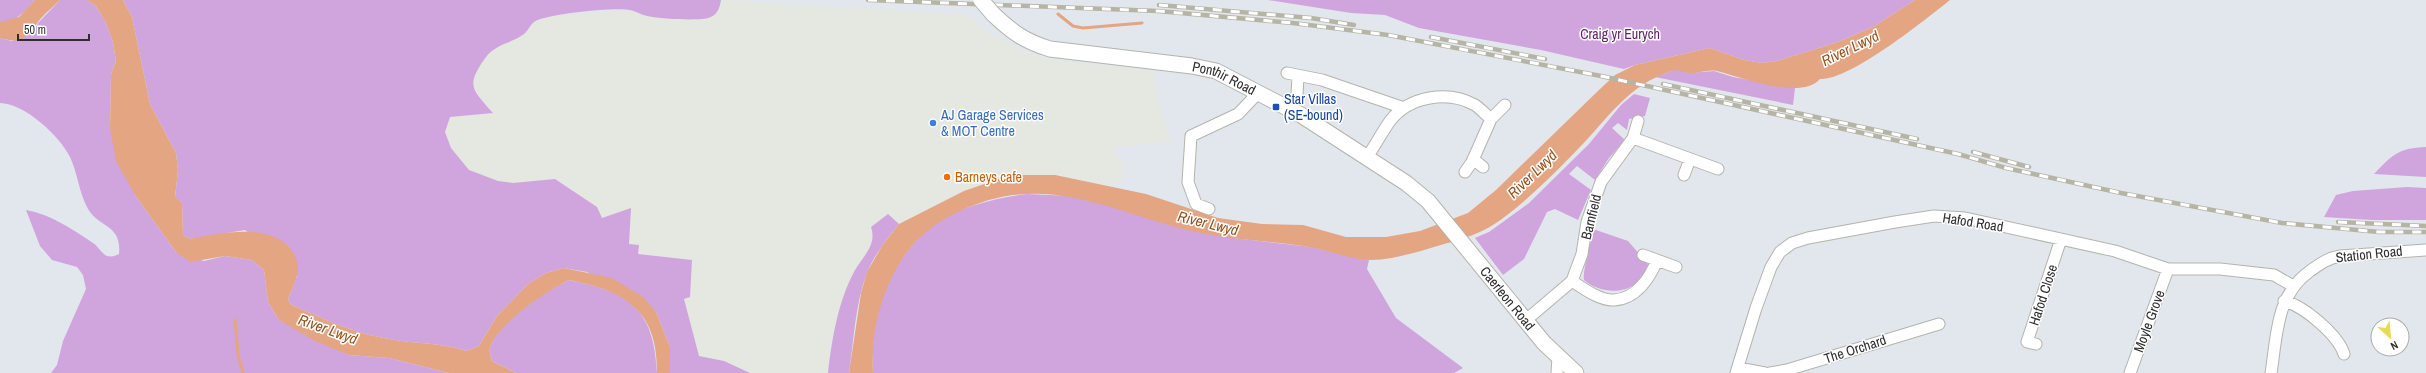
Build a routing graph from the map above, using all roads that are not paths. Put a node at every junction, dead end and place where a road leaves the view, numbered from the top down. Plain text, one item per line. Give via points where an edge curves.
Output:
1 (981, 0) edge
2 (1287, 74) dead end
3 (1298, 77) junction
4 (1259, 92) junction
5 (1297, 94) dead end
6 (1505, 105) dead end
7 (1404, 108) junction
8 (1491, 120) junction
9 (1638, 121) dead end
10 (1633, 138) junction
11 (1367, 158) junction
12 (1690, 159) junction
13 (1474, 160) junction
14 (1483, 167) dead end
15 (1718, 169) dead end
16 (1465, 172) dead end
17 (1684, 175) dead end
18 (1208, 209) dead end
19 (1443, 220) joint
20 (2061, 239) junction
21 (2426, 250) edge
22 (1643, 255) dead end
23 (1657, 260) junction
24 (1676, 267) dead end
25 (2168, 269) junction
26 (1572, 281) junction
27 (2293, 286) junction
28 (2284, 301) junction
29 (1526, 320) junction
30 (1939, 324) dead end
31 (2036, 344) dead end
32 (2345, 347) dead end
33 (1558, 357) junction
34 (1737, 370) edge
35 (1557, 373) edge
36 (1576, 373) edge
37 (1765, 373) edge
38 (1770, 373) edge
39 (2130, 373) edge
40 (2271, 373) edge

1 - 4 main road, Ponthir Road, bridge via 1009,29 1029,42 1050,49 1192,66 1216,71
2 - 3 street
3 - 5 street
3 - 7 street via 1322,80 1350,88
4 - 11 main road, Ponthir Road via 1301,115
4 - 18 street via 1238,114 1191,136 1188,182 1196,204
6 - 8 street
7 - 8 street via 1423,99 1443,96 1475,105
7 - 11 street via 1391,120
8 - 13 street
9 - 10 street, Barnfield
10 - 12 street
10 - 26 street, Barnfield via 1598,188 1587,222 1582,254
11 - 19 main road, Ponthir Road via 1406,183 1428,201
12 - 15 street
12 - 17 street
13 - 14 street
13 - 16 street
19 - 29 main road, Caerleon Road
20 - 25 street, Hafod Road via 2115,251
20 - 31 street, Hafod Close via 2028,342
20 - 34 street, Hafod Road via 1965,218 1934,216 1792,243 1780,252 1771,267
21 - 27 street, Station Road via 2330,258
22 - 23 street
23 - 24 street
23 - 26 street via 1651,277 1638,289 1613,300 1600,297
25 - 27 street, Hafod Road via 2220,269 2274,275
25 - 39 street, Moyle Grove
26 - 29 street, Barnfield
27 - 28 street, Station Road
28 - 32 street via 2300,308
28 - 40 street, Station Road via 2278,322
29 - 33 main road, Caerleon Road
30 - 38 street, The Orchard
33 - 35 street
33 - 36 main road, Caerleon Road
34 - 37 street

